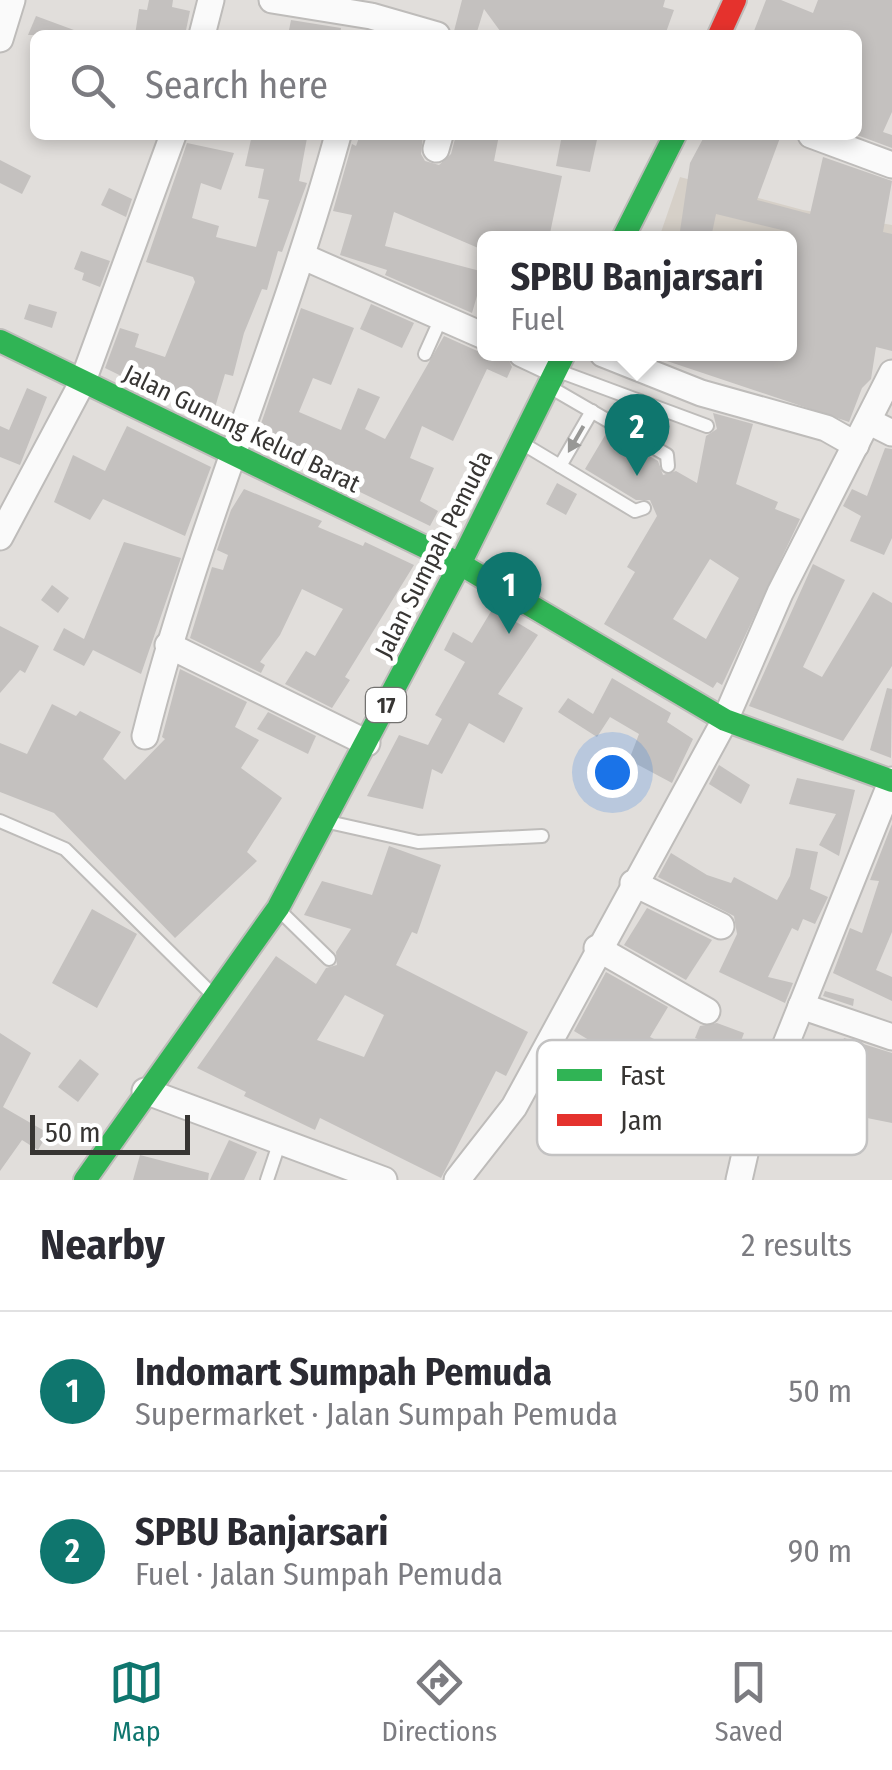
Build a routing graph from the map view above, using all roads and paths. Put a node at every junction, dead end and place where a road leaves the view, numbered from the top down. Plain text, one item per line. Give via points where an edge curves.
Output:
1 (12, 0) edge
2 (212, 0) edge
3 (272, 0) edge
4 (736, 0) edge
5 (370, 17) edge
6 (203, 30) edge
7 (418, 30) edge
8 (721, 30) edge
9 (0, 39) edge
10 (171, 140) edge
11 (337, 140) edge
12 (673, 140) edge
13 (824, 140) edge
14 (892, 165) edge
15 (627, 231) edge
16 (304, 257) junction
17 (442, 316) junction
18 (477, 333) edge
19 (0, 341) edge
20 (425, 354) dead end
21 (620, 361) edge
22 (556, 370) edge
23 (892, 373) edge
24 (83, 381) junction
25 (592, 411) junction
26 (868, 422) junction
27 (707, 426) dead end
28 (892, 433) edge
29 (520, 442) junction
30 (856, 446) junction
31 (235, 456) junction
32 (560, 466) junction
33 (668, 466) dead end
34 (644, 508) dead end
35 (0, 537) edge
36 (460, 564) junction
37 (168, 644) junction
38 (725, 720) junction
39 (145, 736) dead end
40 (366, 743) junction
41 (892, 780) edge
42 (0, 821) edge
43 (326, 822) junction
44 (542, 836) dead end
45 (634, 883) junction
46 (278, 908) junction
47 (721, 926) dead end
48 (597, 948) junction
49 (329, 959) dead end
50 (214, 998) junction
51 (801, 1006) junction
52 (708, 1011) dead end
53 (892, 1037) edge
54 (549, 1040) edge
55 (788, 1040) edge
56 (537, 1063) edge
57 (150, 1083) junction
58 (280, 1141) junction
59 (85, 1180) edge
60 (266, 1180) edge
61 (384, 1180) edge
62 (457, 1180) edge

1 - 9 street
2 - 6 street
3 - 5 street
4 - 8 main road
5 - 7 street
10 - 24 street
11 - 16 street
12 - 15 main road
13 - 14 street
16 - 17 street
16 - 31 street
17 - 18 street
17 - 20 lane
19 - 24 main road, Jalan Gunung Kelud Barat
21 - 30 street via 701,393 826,428
22 - 25 lane
22 - 27 lane
22 - 29 main road, Jalan Sumpah Pemuda / 17
23 - 26 street
24 - 31 main road, Jalan Gunung Kelud Barat
24 - 35 street
25 -> 32 lane
25 - 33 lane via 667,455
26 - 28 street
26 - 30 street
29 - 32 lane
29 - 36 main road, Jalan Sumpah Pemuda / 17
30 - 38 street via 780,593
31 - 36 main road, Jalan Gunung Kelud Barat
31 - 37 street
32 - 34 lane via 635,511
36 - 38 main road, Jalan Gunung Kelud Barat
36 - 40 main road, Jalan Sumpah Pemuda / 17
37 - 39 street
37 - 40 street
38 - 41 main road, Jalan Gunung Kelud Barat
38 - 45 street
40 - 43 main road, Jalan Sumpah Pemuda / 17
41 - 51 street
42 - 50 lane via 64,849
43 - 44 lane via 418,842
43 - 46 main road, Jalan Sumpah Pemuda / 17
45 - 47 street
45 - 48 street
46 - 49 lane
46 - 50 main road, Jalan Sumpah Pemuda / 17
48 - 52 street
48 - 54 street
50 - 57 main road, Jalan Sumpah Pemuda / 17
51 - 53 street
51 - 55 street
56 - 62 street
57 - 58 street
57 - 59 main road, Jalan Sumpah Pemuda / 17
58 - 60 lane
58 - 61 street

